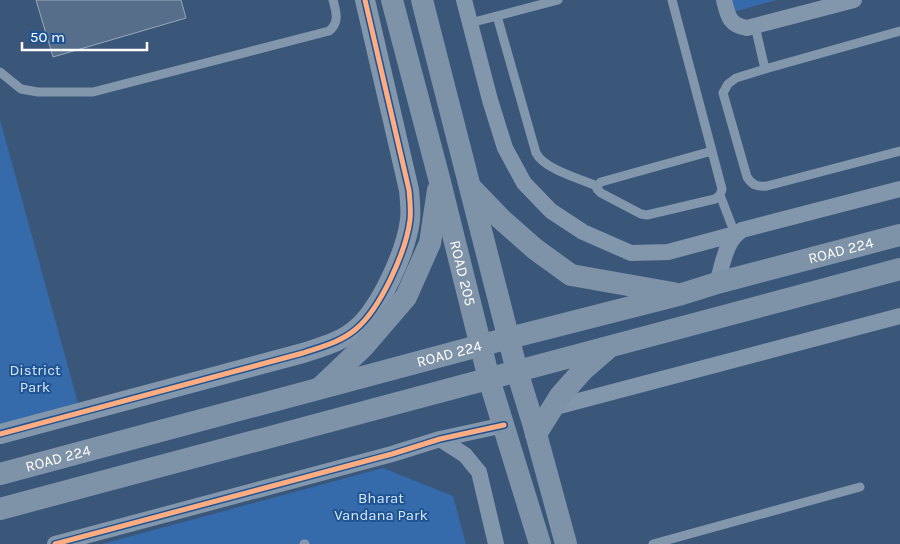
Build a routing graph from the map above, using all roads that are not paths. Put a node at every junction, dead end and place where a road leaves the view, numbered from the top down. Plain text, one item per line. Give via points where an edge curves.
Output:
1 (333, 0) edge
2 (364, 0) edge
3 (392, 0) edge
4 (422, 0) edge
5 (464, 0) edge
6 (558, 0) edge
7 (672, 0) edge
8 (724, 0) edge
9 (854, 0) edge
10 (497, 16) junction
11 (470, 23) junction
12 (755, 26) junction
13 (900, 31) edge
14 (764, 69) junction
15 (0, 72) edge
16 (712, 151) junction
17 (900, 151) edge
18 (439, 178) junction
19 (597, 186) junction
20 (471, 188) junction
21 (900, 189) edge
22 (720, 195) junction
23 (735, 234) junction
24 (900, 235) edge
25 (900, 269) edge
26 (717, 282) junction
27 (682, 294) junction
28 (900, 316) edge
29 (509, 339) junction
30 (482, 345) junction
31 (610, 346) junction
32 (517, 371) junction
33 (489, 379) junction
34 (320, 389) junction
35 (552, 408) junction
36 (504, 425) junction
37 (0, 434) edge
38 (536, 434) junction
39 (440, 439) junction
40 (0, 474) edge
41 (860, 487) dead end
42 (0, 509) edge
43 (55, 544) edge
44 (496, 544) edge
45 (540, 544) edge
46 (566, 544) edge
47 (653, 544) edge

1 - 15 lane via 337,19 329,31 93,92 21,89
2 - 37 street via 409,190 410,212 405,241 389,284 370,314 338,341 303,353
3 - 18 main road, ROAD 205
4 - 20 main road, ROAD 205
5 - 11 street
6 - 10 lane
7 - 16 lane
8 - 12 street via 731,22 747,28
9 - 12 street
10 - 11 lane
10 - 19 lane via 539,160
11 - 23 street via 505,148 524,183 551,211 583,232 631,253 668,252
12 - 14 lane
13 - 14 lane
14 - 17 lane via 736,78 723,93 751,183 767,186
16 - 19 lane
16 - 22 lane via 722,189
18 - 30 main road, ROAD 205
18 - 34 main road via 430,243 406,297 363,347
19 - 22 lane via 601,193 647,215
20 - 27 main road via 534,250 571,275
20 - 29 main road, ROAD 205
21 - 23 street
22 - 23 lane
23 - 26 street via 729,242
24 - 26 main road, ROAD 224
25 - 31 main road
26 - 27 main road, ROAD 224
27 - 29 main road, ROAD 224
28 - 35 street
29 - 30 main road, ROAD 224
29 - 32 main road, ROAD 205
30 - 33 main road, ROAD 205
30 - 34 main road, ROAD 224
31 - 32 main road
31 - 35 main road via 583,370
32 - 33 main road
32 - 38 main road, ROAD 205
33 - 36 main road, ROAD 205
33 - 42 main road
34 - 40 main road, ROAD 224
35 - 38 main road
36 - 39 street
36 - 45 main road, ROAD 205
38 - 46 main road, ROAD 205
39 - 43 street
39 - 44 street via 464,455 479,472
41 - 47 lane

